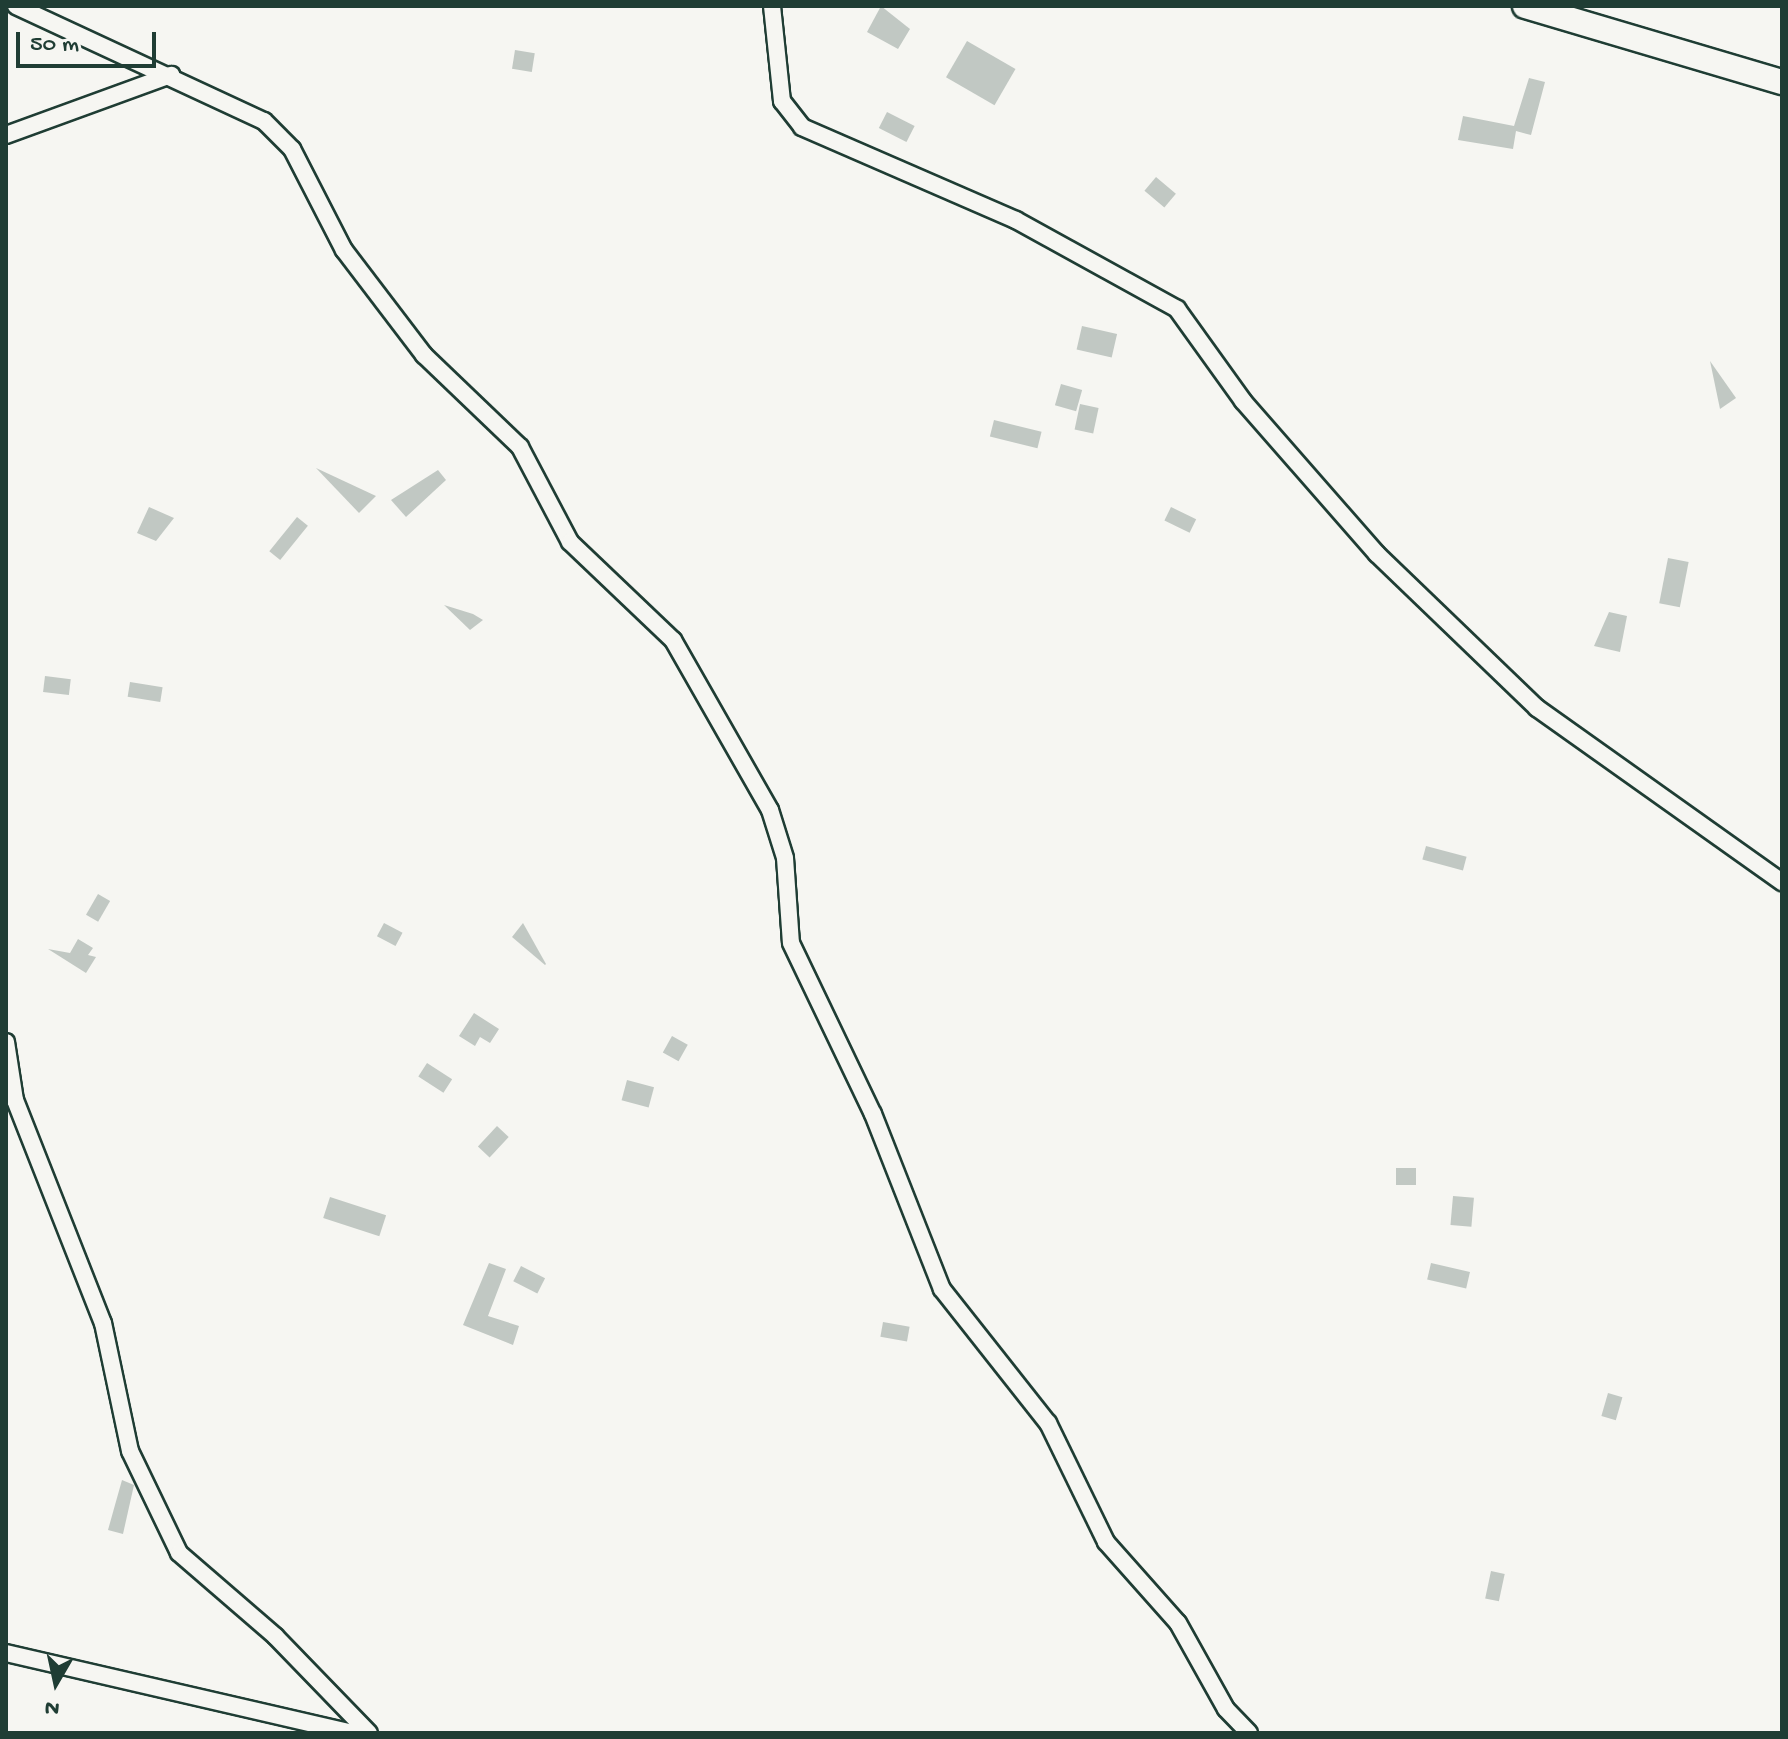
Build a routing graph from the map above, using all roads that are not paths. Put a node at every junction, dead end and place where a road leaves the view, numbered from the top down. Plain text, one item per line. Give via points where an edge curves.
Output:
1 (16, 6) edge
2 (772, 6) edge
3 (1525, 6) edge
4 (171, 75) junction
5 (1782, 82) edge
6 (6, 135) edge
7 (1782, 882) edge
8 (6, 1042) edge
9 (6, 1653) edge
10 (352, 1733) edge
11 (369, 1733) edge
12 (1249, 1733) edge

1 - 4 street
2 - 7 street via 782,101 802,127 1016,220 1177,309 1243,401 1377,554 1537,708
3 - 5 street
4 - 6 street
4 - 12 street via 264,121 292,149 344,250 424,355 520,447 570,542 673,640 770,810 785,858 791,943 873,1114 942,1289 1048,1423 1106,1542 1178,1623 1226,1709
8 - 11 street via 15,1100 103,1323 130,1451 179,1553 275,1636
9 - 10 street

